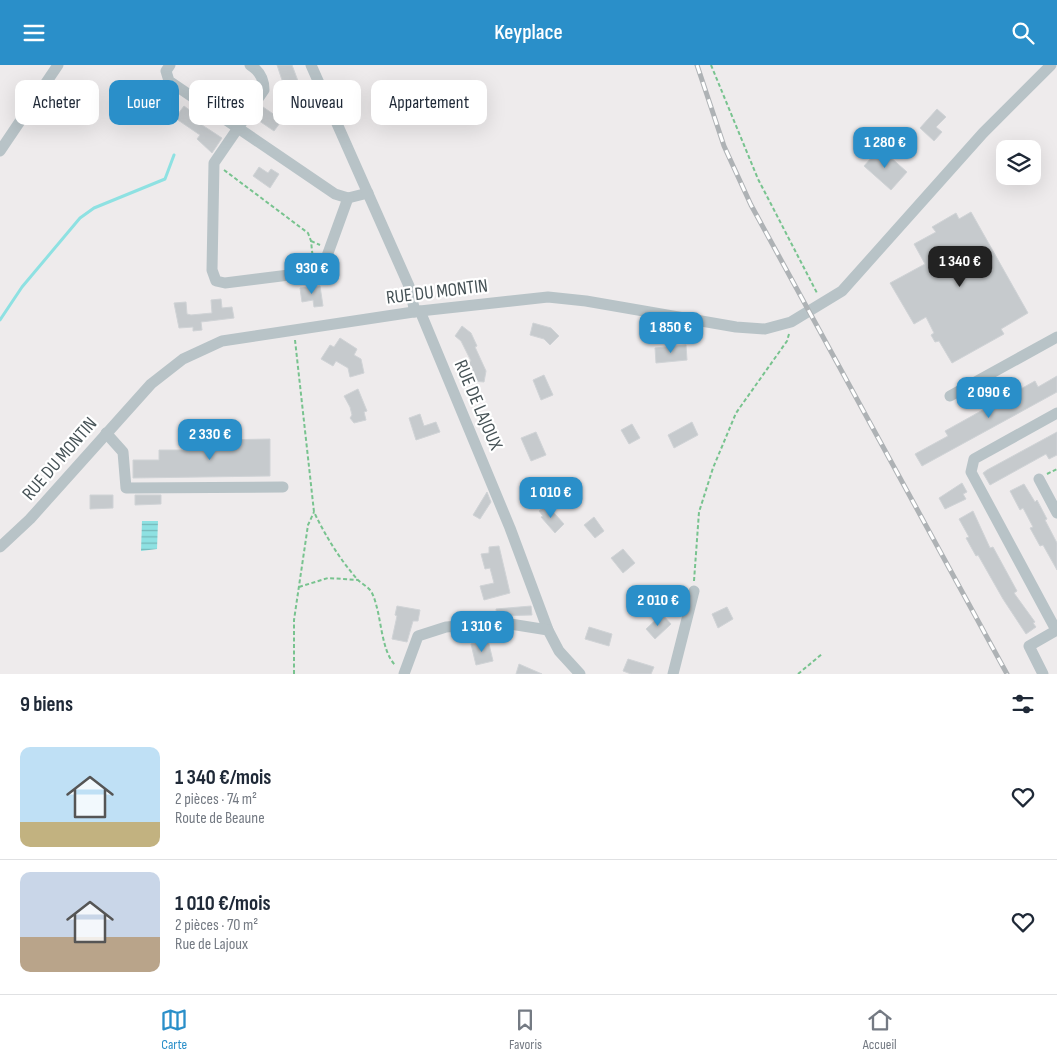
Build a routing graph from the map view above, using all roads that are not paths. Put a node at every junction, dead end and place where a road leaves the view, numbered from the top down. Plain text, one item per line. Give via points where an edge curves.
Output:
1 (58, 65) edge
2 (170, 65) edge
3 (250, 65) edge
4 (311, 65) edge
5 (1051, 65) edge
6 (238, 126) junction
7 (0, 151) edge
8 (368, 193) junction
9 (348, 198) junction
10 (418, 311) junction
11 (1057, 337) edge
12 (950, 396) dead end
13 (1057, 413) edge
14 (106, 433) junction
15 (1039, 479) dead end
16 (283, 487) dead end
17 (1057, 513) edge
18 (0, 547) edge
19 (694, 591) road end
20 (548, 630) junction
21 (1057, 630) edge
22 (404, 674) edge
23 (580, 674) edge
24 (673, 674) edge
25 (1043, 674) edge

1 - 7 street
2 - 6 street via 166,71 169,81
3 - 6 street via 264,82 264,91
4 - 8 street, RUE DE LAJOUX
5 - 10 street, RUE DU MONTIN via 983,133 842,291 791,322 765,329 736,327 548,297
6 - 9 street via 336,194
6 - 9 street via 214,163 212,270 216,281 225,283 313,272 323,267
8 - 9 street
8 - 10 street, RUE DE LAJOUX
10 - 14 street, RUE DU MONTIN via 222,341 182,359 151,385
10 - 20 street, RUE DE LAJOUX via 506,519
11 - 12 street
13 - 21 street via 974,459 971,472
14 - 16 street via 123,452 126,488
14 - 18 street, RUE DU MONTIN via 30,519
15 - 17 street
19 - 24 street
20 - 22 street via 504,623 446,627 418,636
20 - 23 street, RUE DE LAJOUX via 560,651
21 - 25 street via 1028,646

